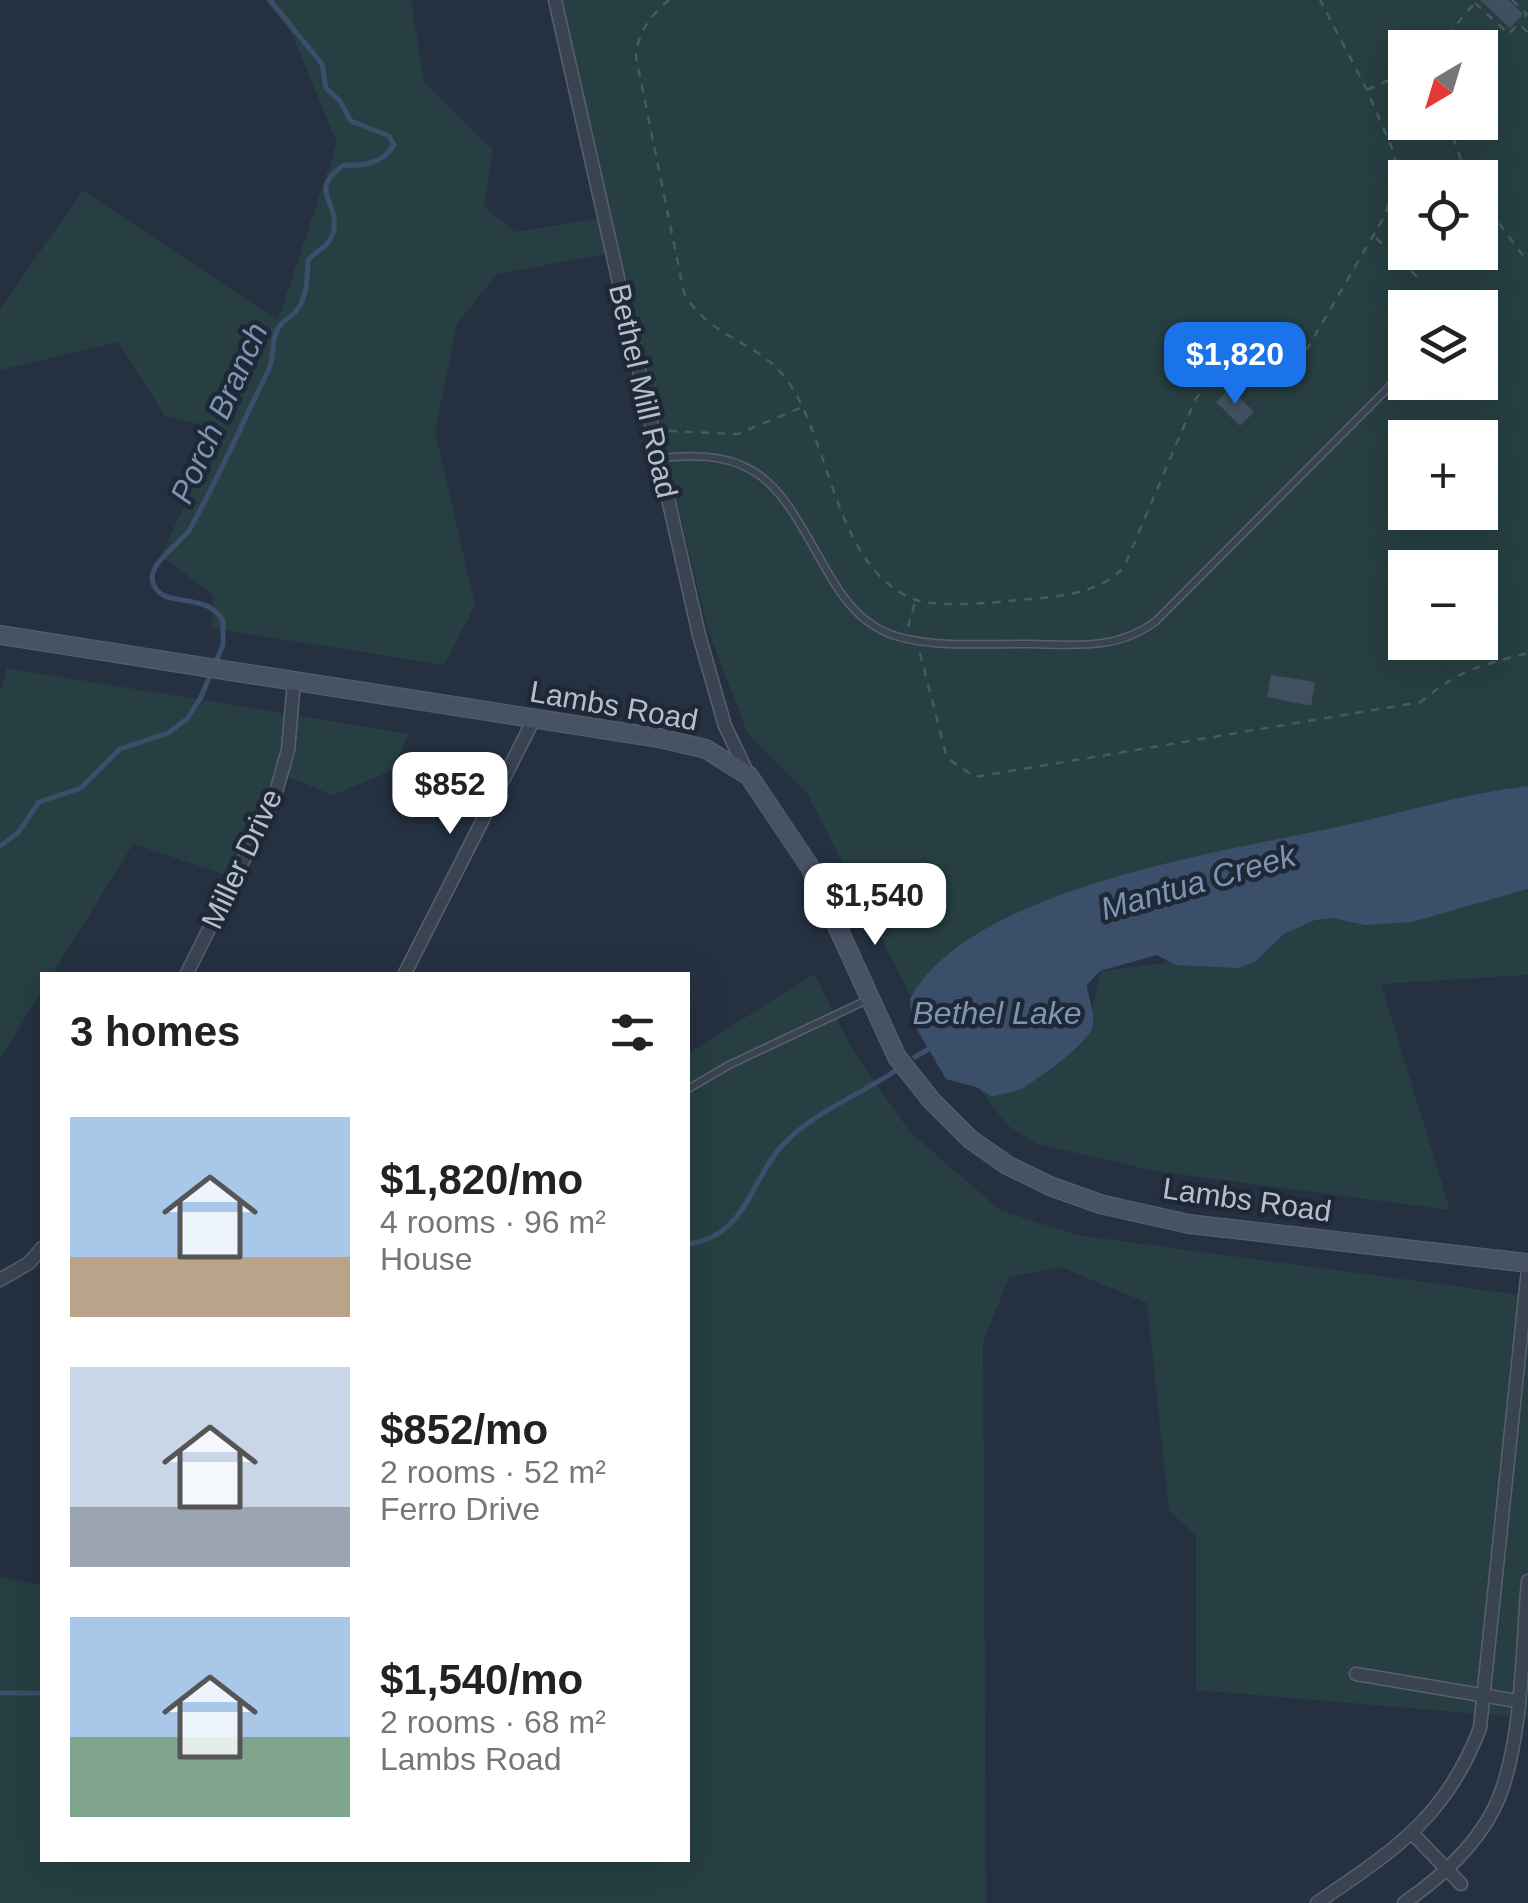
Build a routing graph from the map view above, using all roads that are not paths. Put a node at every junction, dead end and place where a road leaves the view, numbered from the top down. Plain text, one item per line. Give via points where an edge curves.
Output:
1 (555, 0) edge
2 (1388, 388) edge
3 (658, 458) junction
4 (0, 636) edge
5 (294, 681) junction
6 (534, 719) junction
7 (749, 776) junction
8 (188, 972) edge
9 (406, 972) edge
10 (870, 999) junction
11 (690, 1088) edge
12 (40, 1250) edge
13 (1528, 1266) edge
14 (0, 1280) edge
15 (1528, 1581) edge
16 (1356, 1674) dead end
17 (1484, 1696) junction
18 (1517, 1701) junction
19 (1412, 1833) junction
20 (1447, 1870) junction
21 (1461, 1884) dead end
22 (1317, 1903) edge
23 (1404, 1903) edge

1 - 3 street, Bethel Mill Road
2 - 3 lane via 1162,614 1138,632 1094,645 913,640 886,633 855,611 787,504 760,474 715,456
3 - 7 street, Bethel Mill Road via 714,692
4 - 5 main road, Lambs Road
5 - 6 main road, Lambs Road
5 - 8 street, Miller Drive via 288,750 274,800
6 - 7 main road, Lambs Road via 682,742
6 - 9 street
7 - 10 main road, Lambs Road via 810,866
10 - 11 lane
10 - 13 main road, Lambs Road via 897,1057 931,1100 994,1156 1050,1186 1189,1224
12 - 14 street
13 - 17 street
15 - 18 street
16 - 17 street
17 - 18 street
17 - 19 street via 1470,1754
18 - 20 street via 1499,1798
19 - 20 street
19 - 22 street
20 - 21 street
20 - 23 street

